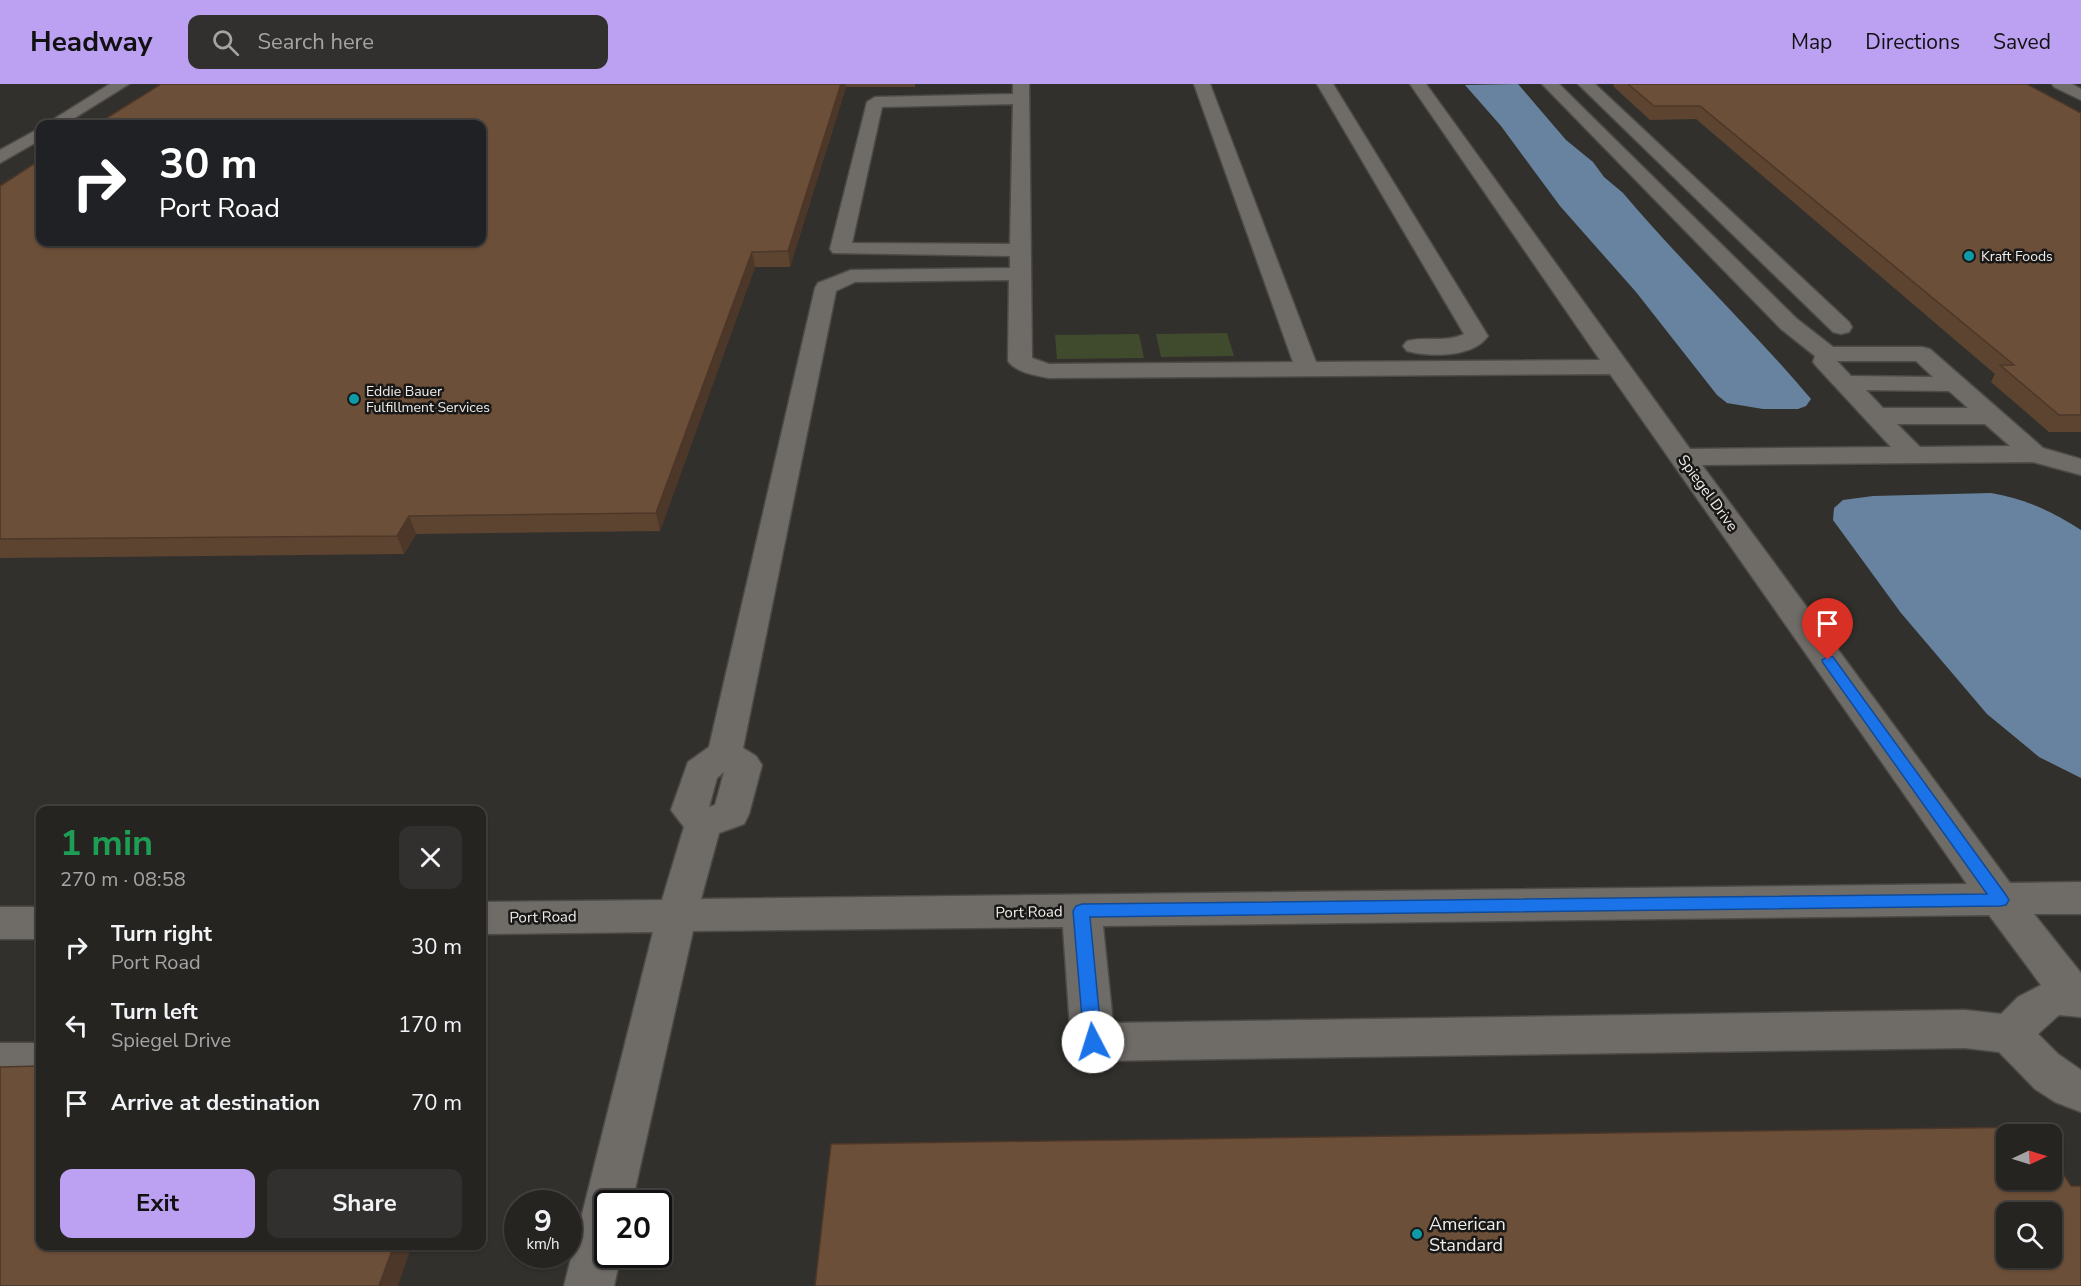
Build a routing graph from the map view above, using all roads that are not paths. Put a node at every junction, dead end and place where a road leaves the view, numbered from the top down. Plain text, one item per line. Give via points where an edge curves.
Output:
1 (121, 84) edge
2 (1202, 84) edge
3 (1325, 84) edge
4 (1418, 84) edge
5 (1550, 84) edge
6 (1586, 84) edge
7 (2060, 84) edge
8 (1021, 91) edge
9 (2081, 95) edge
10 (61, 120) edge
11 (36, 136) edge
12 (0, 158) edge
13 (1020, 262) junction
14 (1841, 327) dead end
15 (1298, 346) junction
16 (1321, 346) dead end
17 (1400, 346) dead end
18 (1826, 358) junction
19 (1617, 367) junction
20 (1307, 369) junction
21 (1845, 383) junction
22 (1956, 384) junction
23 (1876, 416) junction
24 (1992, 416) junction
25 (2034, 454) junction
26 (1913, 455) junction
27 (1682, 457) junction
28 (2081, 467) edge
29 (2081, 898) edge
30 (2000, 900) junction
31 (1082, 911) junction
32 (677, 916) junction
33 (486, 918) edge
34 (0, 923) edge
35 (36, 923) edge
36 (2078, 998) edge
37 (2011, 1034) junction
38 (0, 1062) edge
39 (36, 1062) edge
40 (2081, 1092) edge
41 (612, 1190) edge
42 (594, 1265) edge
43 (589, 1286) edge

1 - 10 street
2 - 15 street
3 - 17 street via 1477,336 1457,346
4 - 19 street, Spiegel Drive
5 - 18 street via 1803,337 1803,346
6 - 14 street
7 - 9 street
8 - 13 street
8 - 13 street via 875,102 840,249
11 - 12 street
13 - 20 street via 1020,361 1032,367 1049,371
13 - 32 street via 851,276 826,288 724,753 744,765 731,814 703,824
15 - 16 street
15 - 20 street
18 - 21 street
18 - 22 street via 1922,354
19 - 20 street
19 - 27 street, Spiegel Drive
21 - 22 street
21 - 23 street
22 - 24 street
23 - 24 street
23 - 26 street
24 - 25 street
25 - 26 street
25 - 28 street
26 - 27 street
27 - 30 street, Spiegel Drive
29 - 30 street, Port Road
30 - 31 street, Port Road
30 - 36 street, Spiegel Drive
31 - 32 street, Port Road
31 - 37 street via 1093,1042 1965,1029
32 - 33 street, Port Road
32 - 41 street
34 - 35 street
36 - 37 street via 2056,996 2034,1006
37 - 40 street via 2032,1060
38 - 39 street
42 - 43 street

